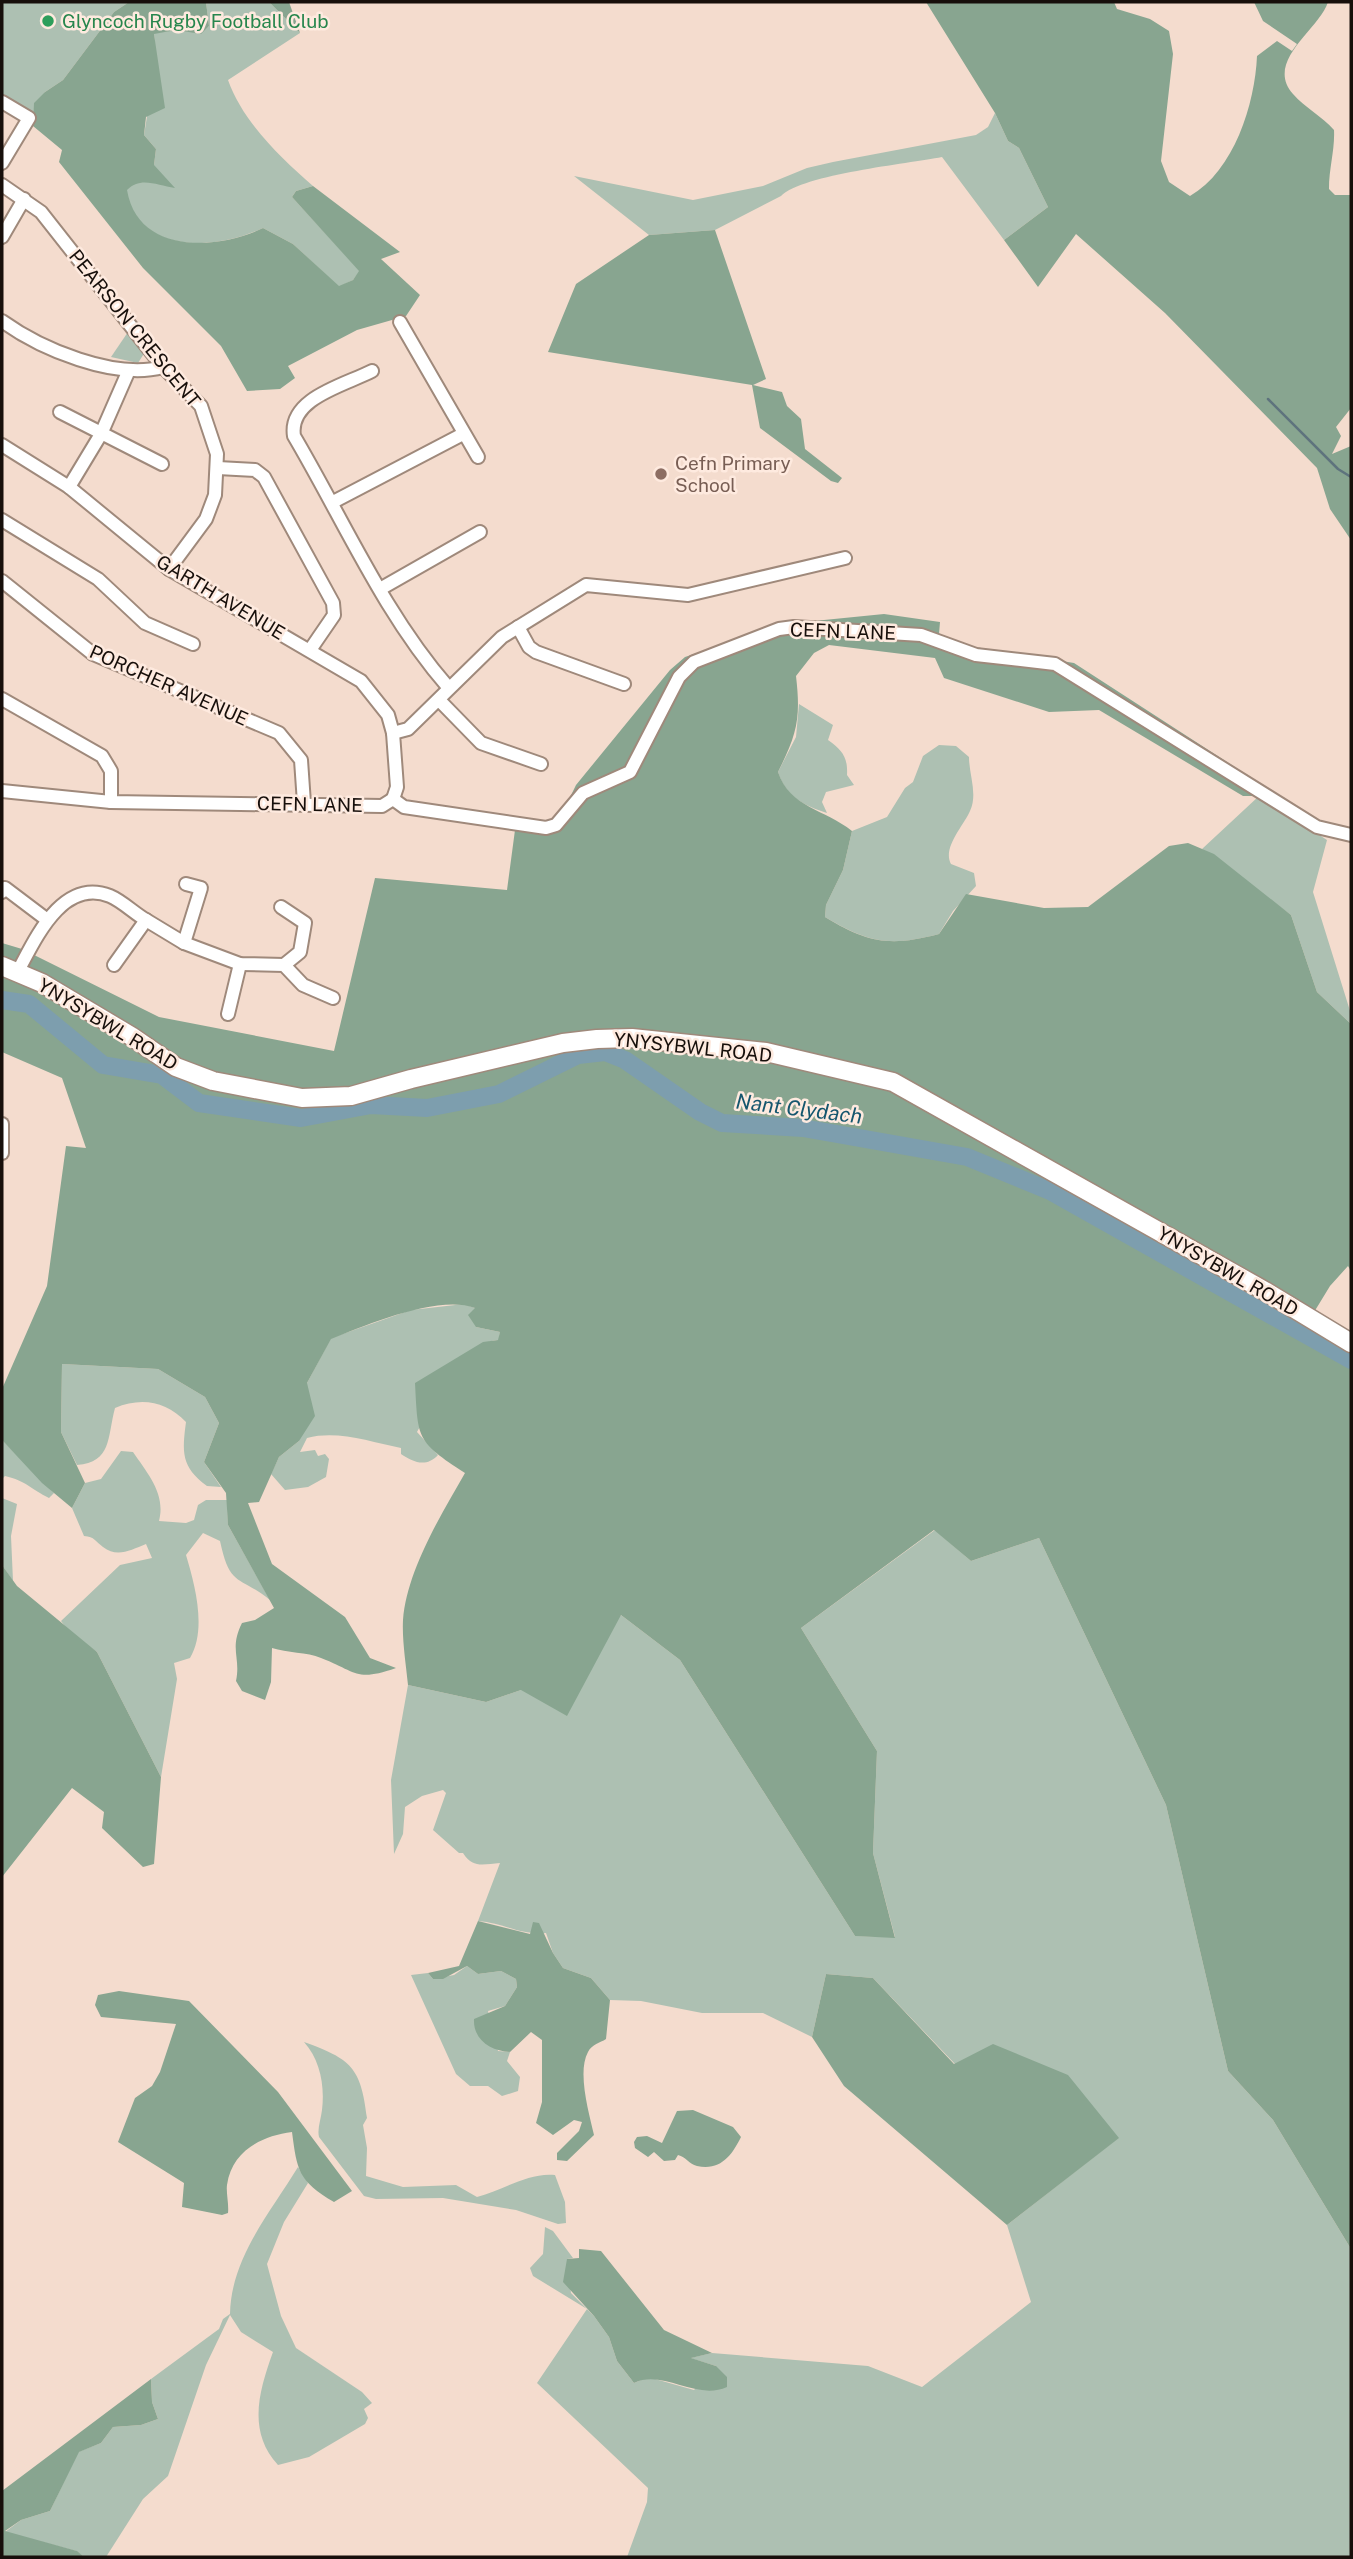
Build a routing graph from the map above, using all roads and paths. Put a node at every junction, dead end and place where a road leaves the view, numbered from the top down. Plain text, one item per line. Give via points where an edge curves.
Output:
1 (2, 102) edge
2 (2, 163) edge
3 (2, 185) edge
4 (24, 199) junction
5 (2, 237) edge
6 (2, 321) edge
7 (400, 323) dead end
8 (163, 367) junction
9 (129, 370) junction
10 (372, 371) dead end
11 (60, 412) dead end
12 (100, 434) junction
13 (463, 434) junction
14 (2, 445) edge
15 (478, 457) dead end
16 (162, 464) dead end
17 (218, 468) junction
18 (69, 487) junction
19 (333, 502) junction
20 (2, 520) edge
21 (480, 532) dead end
22 (845, 558) dead end
23 (169, 569) junction
24 (2, 581) edge
25 (380, 589) junction
26 (518, 627) junction
27 (193, 645) dead end
28 (310, 650) junction
29 (624, 684) dead end
30 (448, 687) junction
31 (2, 699) edge
32 (439, 700) junction
33 (393, 733) junction
34 (541, 764) dead end
35 (2, 791) edge
36 (393, 799) junction
37 (111, 802) junction
38 (304, 803) junction
39 (1351, 835) edge
40 (186, 884) dead end
41 (2, 892) edge
42 (281, 907) dead end
43 (46, 919) junction
44 (146, 920) junction
45 (184, 943) junction
46 (115, 958) dead end
47 (240, 964) junction
48 (284, 965) junction
49 (10, 968) edge
50 (333, 998) dead end
51 (226, 1008) dead end
52 (2, 1124) edge
53 (2, 1153) edge
54 (1351, 1343) edge

1 - 2 street via 29,118
3 - 4 street, PEARSON CRESCENT
4 - 5 street
4 - 8 street, PEARSON CRESCENT via 41,212
6 - 9 street via 66,356
7 - 13 street
8 - 9 street
8 - 17 street, PEARSON CRESCENT via 201,406
9 - 12 street
10 - 19 street via 302,406 293,417 293,436
11 - 12 street
12 - 16 street
12 - 18 street
13 - 15 street
13 - 19 street
14 - 18 street, GARTH AVENUE
17 - 23 street, PEARSON CRESCENT via 212,508
17 - 28 street via 255,470 264,477 333,603 334,615
18 - 23 street, GARTH AVENUE
19 - 25 street
20 - 27 street via 98,579 145,623
21 - 25 street
22 - 26 street via 688,595 586,585
23 - 28 street, GARTH AVENUE
24 - 38 street, PORCHER AVENUE via 93,654 279,733 301,760
25 - 30 street via 427,663
26 - 29 street via 536,652
26 - 30 street
28 - 33 street, GARTH AVENUE via 360,681 388,715
30 - 32 street
31 - 37 street via 102,757 111,771
32 - 33 street via 408,729
32 - 34 street via 481,743
33 - 36 street via 397,787
35 - 37 street, CEFN LANE
36 - 38 street, CEFN LANE via 382,806
36 - 39 street, CEFN LANE via 404,807 546,828 556,825 583,793 630,772 686,669 706,657 794,627 921,635 976,655 1055,664 1317,827
37 - 38 street, CEFN LANE
40 - 45 street via 201,888
41 - 43 street via 5,888
42 - 48 street via 305,923 300,952
43 - 44 street via 70,899 90,894 109,896
43 - 49 street
44 - 45 street
44 - 46 street
45 - 47 street
47 - 48 street
47 - 51 street
48 - 50 street via 303,985
49 - 54 main road, YNYSYBWL ROAD via 131,1035 176,1067 213,1081 302,1098 351,1096 597,1038 766,1052 893,1082
52 - 53 street

